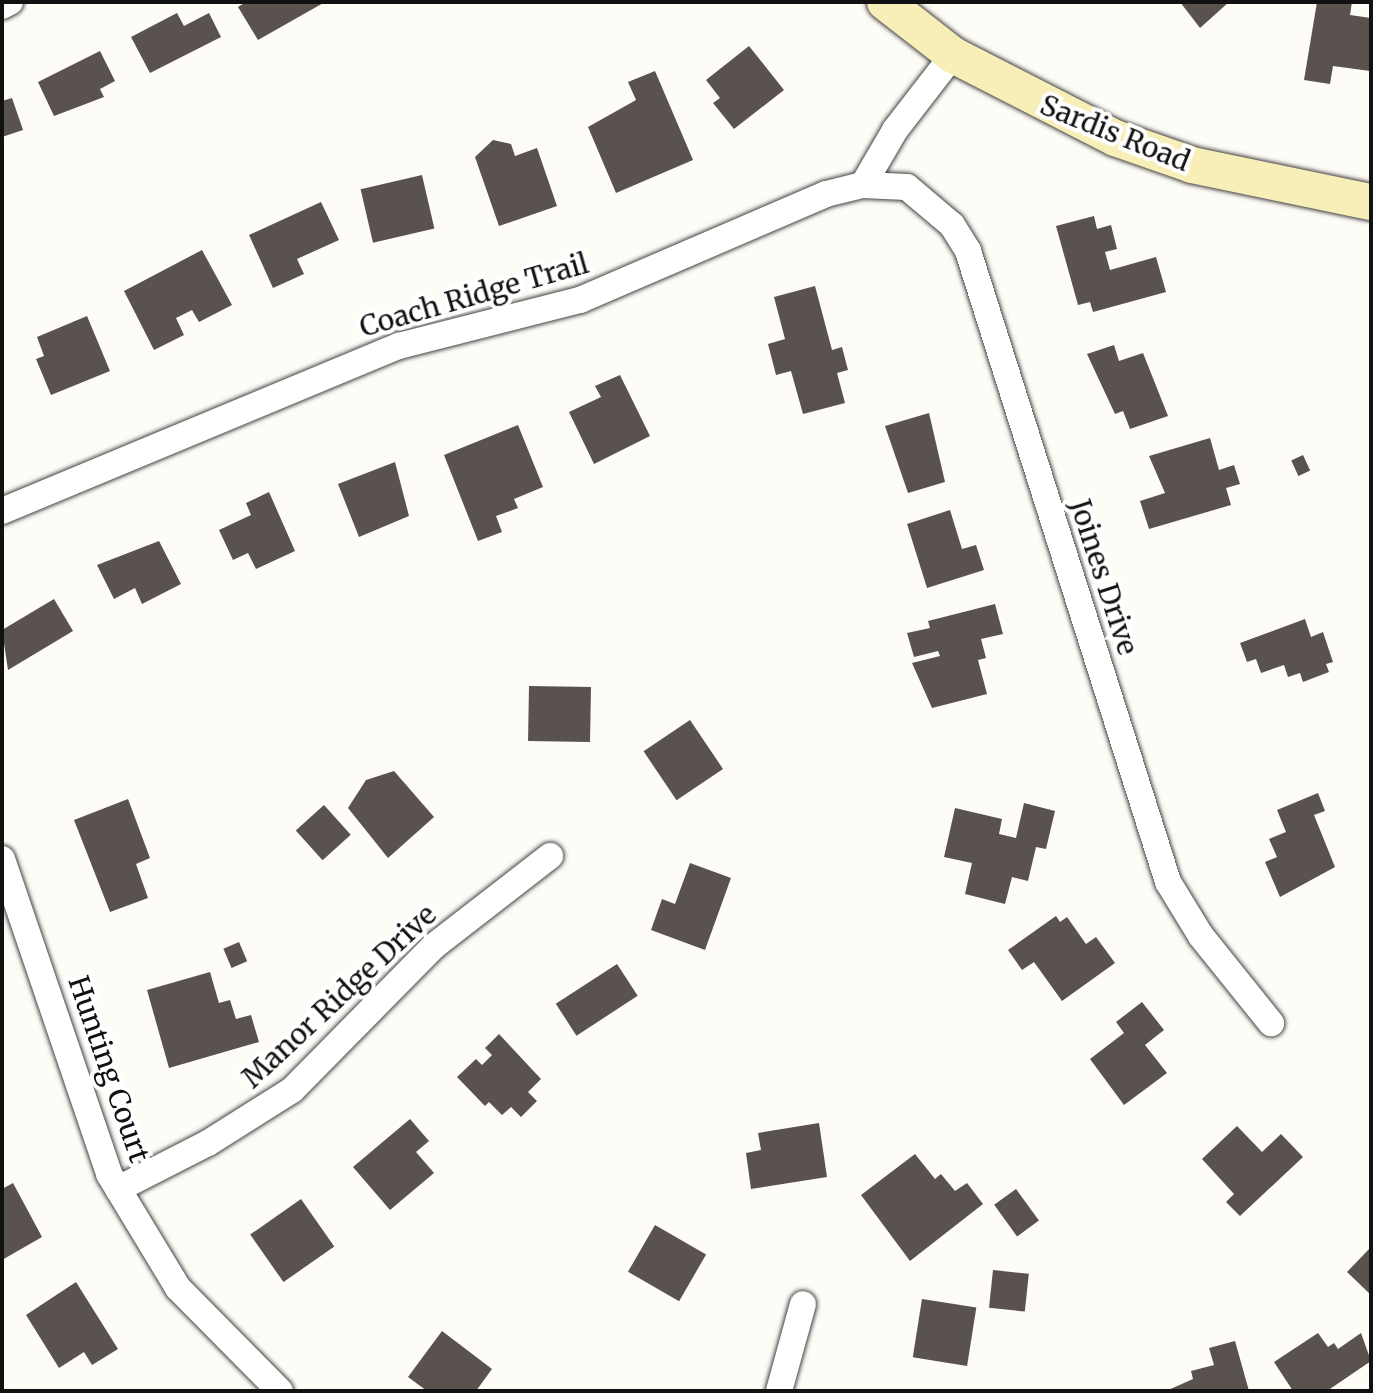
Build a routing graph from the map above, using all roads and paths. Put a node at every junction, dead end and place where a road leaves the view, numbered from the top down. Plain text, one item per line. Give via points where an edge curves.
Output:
1 (10, 2) edge
2 (885, 2) edge
3 (2, 6) edge
4 (953, 55) junction
5 (863, 185) junction
6 (1371, 202) edge
7 (2, 511) edge
8 (550, 856) dead end
9 (2, 859) edge
10 (1271, 1023) dead end
11 (118, 1189) junction
12 (803, 1304) dead end
13 (280, 1391) edge
14 (779, 1391) edge

1 - 3 street
2 - 4 main road, Sardis Road
4 - 5 street via 895,130
4 - 6 main road, Sardis Road via 1039,104 1151,152
5 - 7 street, Coach Ridge Trail via 826,194 580,300 399,346
5 - 10 street, Joines Drive via 907,187 952,225 968,251 1168,882 1201,936
8 - 11 street, Manor Ridge Drive via 434,946 292,1090 208,1143
9 - 11 street, Hunting Court via 90,1127
11 - 13 street, Hunting Court via 178,1288
12 - 14 street

